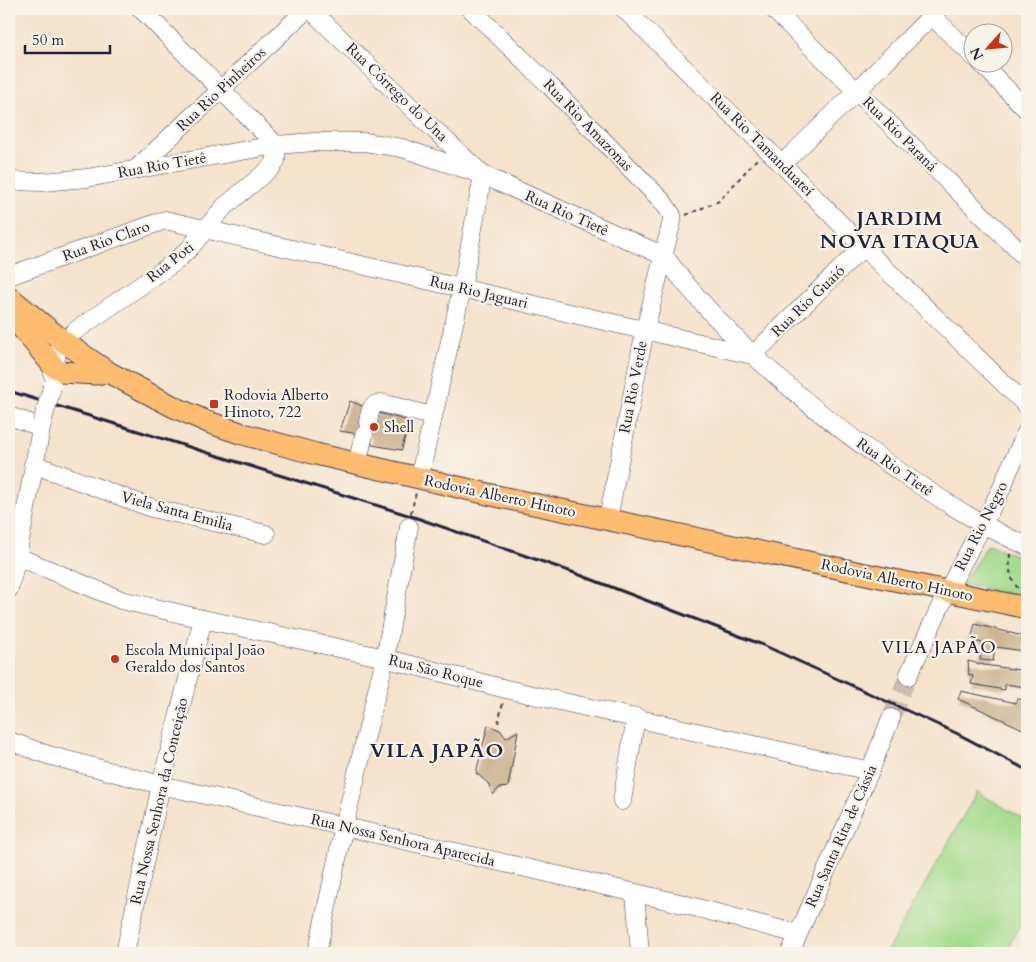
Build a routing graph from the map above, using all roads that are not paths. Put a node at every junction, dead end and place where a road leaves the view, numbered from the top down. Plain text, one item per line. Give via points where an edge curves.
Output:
1 (309, 9) edge
2 (471, 9) edge
3 (624, 9) edge
4 (773, 9) edge
5 (145, 10) edge
6 (932, 11) edge
7 (964, 45) edge
8 (990, 72) edge
9 (220, 89) junction
10 (857, 91) junction
11 (1027, 110) edge
12 (276, 145) junction
13 (782, 164) junction
14 (136, 170) junction
15 (483, 175) junction
16 (9, 181) edge
17 (205, 229) junction
18 (863, 246) junction
19 (664, 256) junction
20 (1027, 259) edge
21 (9, 276) edge
22 (462, 288) junction
23 (9, 297) edge
24 (9, 307) edge
25 (645, 330) junction
26 (70, 347) junction
27 (753, 355) junction
28 (108, 372) junction
29 (55, 376) junction
30 (1027, 406) edge
31 (9, 416) edge
32 (432, 416) junction
33 (42, 425) junction
34 (1027, 431) edge
35 (33, 464) junction
36 (357, 464) junction
37 (419, 479) junction
38 (608, 519) junction
39 (983, 524) junction
40 (409, 527) road end
41 (266, 534) dead end
42 (1019, 543) edge
43 (13, 555) edge
44 (9, 588) edge
45 (946, 592) junction
46 (1023, 599) edge
47 (203, 619) junction
48 (385, 658) junction
49 (908, 676) tunnel mouth
50 (636, 717) junction
51 (891, 718) tunnel mouth
52 (9, 741) edge
53 (870, 771) junction
54 (161, 785) junction
55 (622, 801) dead end
56 (344, 826) junction
57 (635, 893) junction
58 (798, 934) junction
59 (125, 953) edge
60 (317, 953) edge
61 (640, 953) edge
62 (790, 953) edge

1 - 9 street, Rua Rio Pinheiros
1 - 15 street, Rua Córrego do Una
2 - 19 street, Rua Rio Amazonas via 663,202 672,215
3 - 13 street, Rua Rio Tamanduateí
4 - 10 street, Rua Rio Paraná
5 - 9 street
6 - 7 street
6 - 10 street
8 - 11 street
9 - 12 street
9 - 14 street, Rua Rio Pinheiros
10 - 13 street
10 - 20 street, Rua Rio Paraná
12 - 14 street, Rua Rio Tietê
12 - 15 street, Rua Rio Tietê via 365,142 402,148
12 - 17 street, Rua Poti via 276,161 272,167 224,207
13 - 18 street, Rua Rio Tamanduateí
14 - 16 street, Rua Rio Tietê via 42,182
15 - 19 street, Rua Rio Tietê
15 - 22 street
17 - 21 street, Rua Rio Claro via 165,220
17 - 22 street, Rua Rio Jaguari
17 - 26 street, Rua Poti via 176,261 86,322
18 - 27 street, Rua Rio Guaió
18 - 30 street, Rua Rio Tamanduateí
19 - 25 street, Rua Rio Verde
19 - 27 street, Rua Rio Tietê
22 - 25 street, Rua Rio Jaguari
22 - 32 street
23 - 26 main road, Rodovia Alberto Hinoto
24 - 29 main road
25 - 27 street, Rua Rio Jaguari
25 - 38 street, Rua Rio Verde
26 - 28 main road, Rodovia Alberto Hinoto
26 - 29 street via 57,351
27 - 39 street, Rua Rio Tietê via 838,427 949,505
28 - 29 main road
28 - 36 main road, Rodovia Alberto Hinoto via 208,422
29 - 33 street, bridge
31 - 33 street
32 - 36 street via 375,403
32 - 37 street
33 - 35 street
34 - 39 street, Rua Rio Negro
35 - 41 street, Viela Santa Emilia via 152,508
35 - 43 street
36 - 37 main road, Rodovia Alberto Hinoto
37 - 38 main road, Rodovia Alberto Hinoto
38 - 45 main road, Rodovia Alberto Hinoto
39 - 42 street, Rua Rio Tietê
39 - 45 street, Rua Rio Negro
40 - 48 street
43 - 44 street
43 - 47 street, Rua São Roque via 121,600
45 - 46 main road, Rodovia Alberto Hinoto
45 - 49 street, Rua Rio Negro
47 - 48 street, Rua São Roque
47 - 54 street, Rua Nossa Senhora da Conceição
48 - 50 street, Rua São Roque
48 - 56 street
50 - 53 street, Rua São Roque
50 - 55 street
51 - 53 street, Rua Santa Rita de Cássia
52 - 54 street, Rua Nossa Senhora Aparecida
53 - 58 street, Rua Santa Rita de Cássia
54 - 56 street, Rua Nossa Senhora Aparecida
54 - 59 street, Rua Nossa Senhora da Conceição
56 - 57 street, Rua Nossa Senhora Aparecida
56 - 60 street
57 - 58 street, Rua Nossa Senhora Aparecida
57 - 61 street
58 - 62 street, Rua Santa Rita de Cássia

